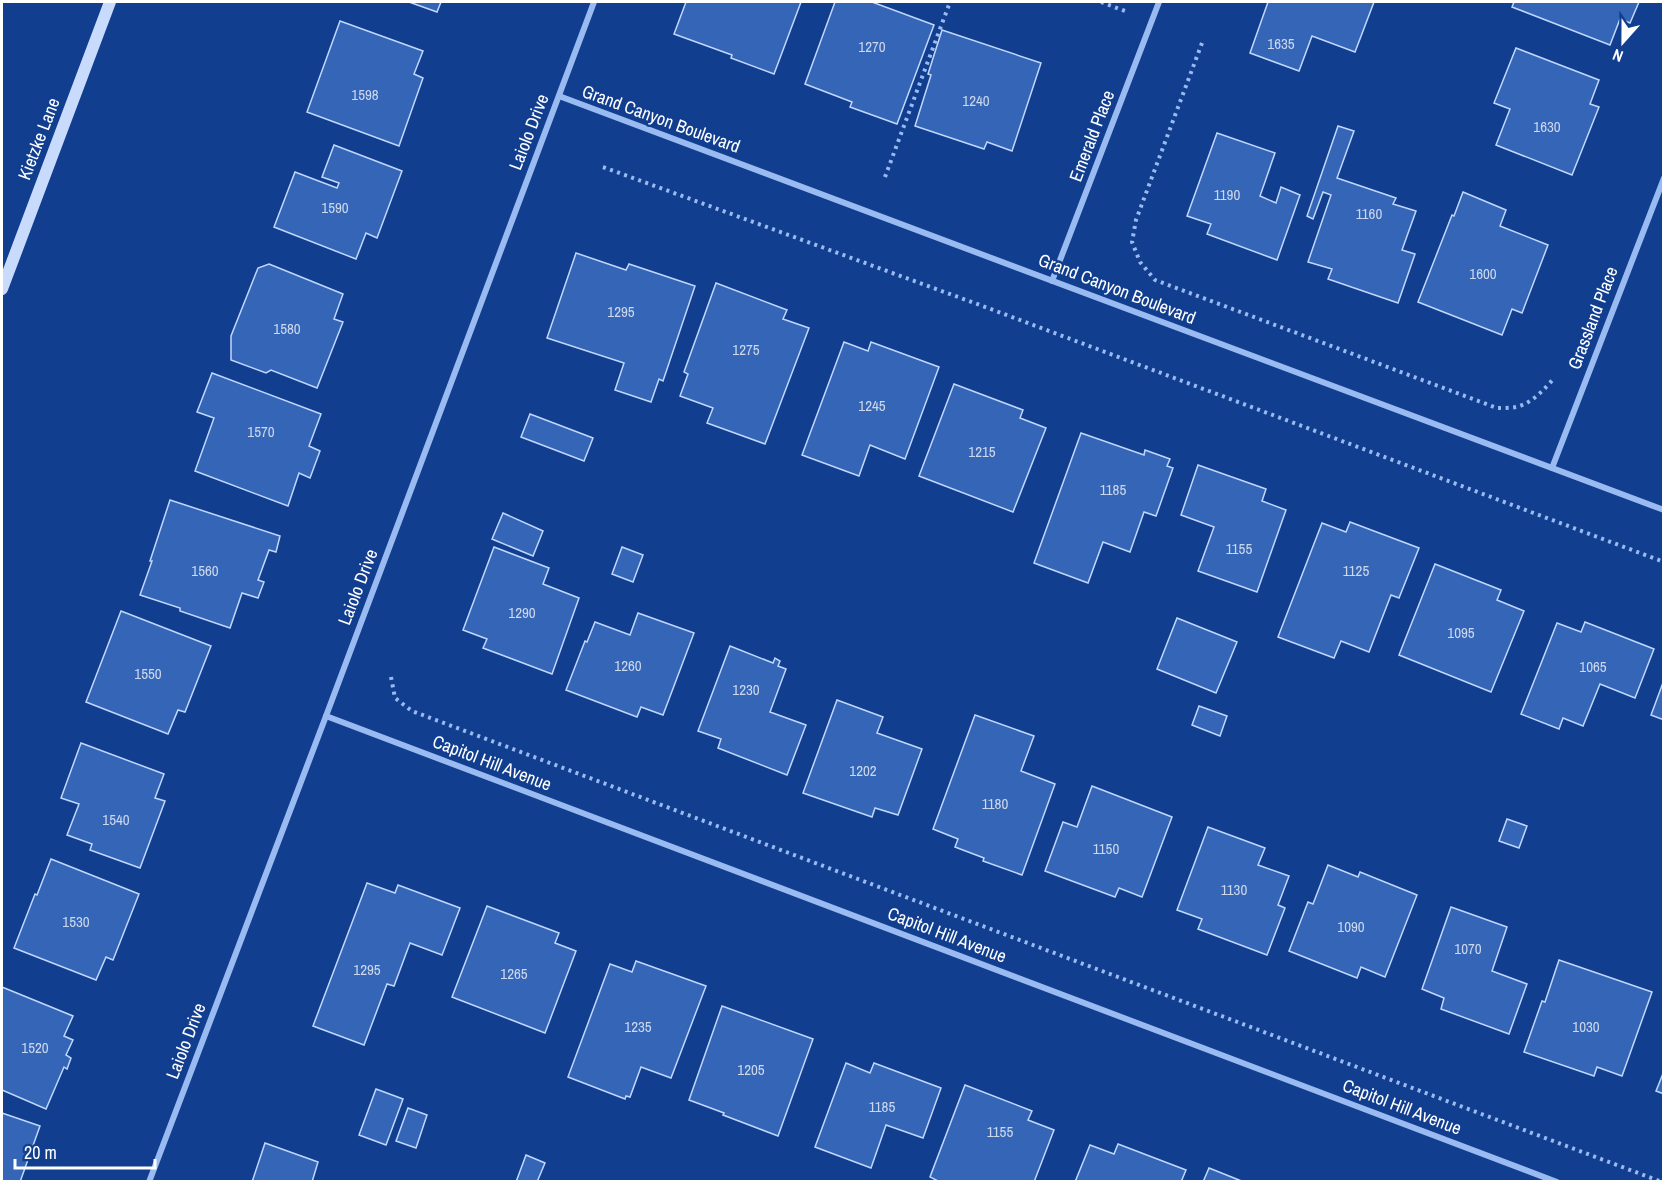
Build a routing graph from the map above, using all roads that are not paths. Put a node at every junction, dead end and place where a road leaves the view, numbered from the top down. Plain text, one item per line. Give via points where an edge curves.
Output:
1 (110, 2) edge
2 (594, 2) edge
3 (1159, 2) edge
4 (559, 96) junction
5 (1664, 178) edge
6 (1052, 281) junction
7 (2, 289) edge
8 (1552, 468) junction
9 (1664, 510) edge
10 (326, 716) junction
11 (149, 1182) edge
12 (1557, 1182) edge

1 - 7 main road, Kietzke Lane
2 - 4 street, Laiolo Drive
3 - 6 street, Emerald Place
4 - 6 street, Grand Canyon Boulevard
4 - 10 street, Laiolo Drive
5 - 8 street, Grassland Place
6 - 8 street, Grand Canyon Boulevard
8 - 9 street, Grand Canyon Boulevard
10 - 11 street, Laiolo Drive
10 - 12 street, Capitol Hill Avenue

